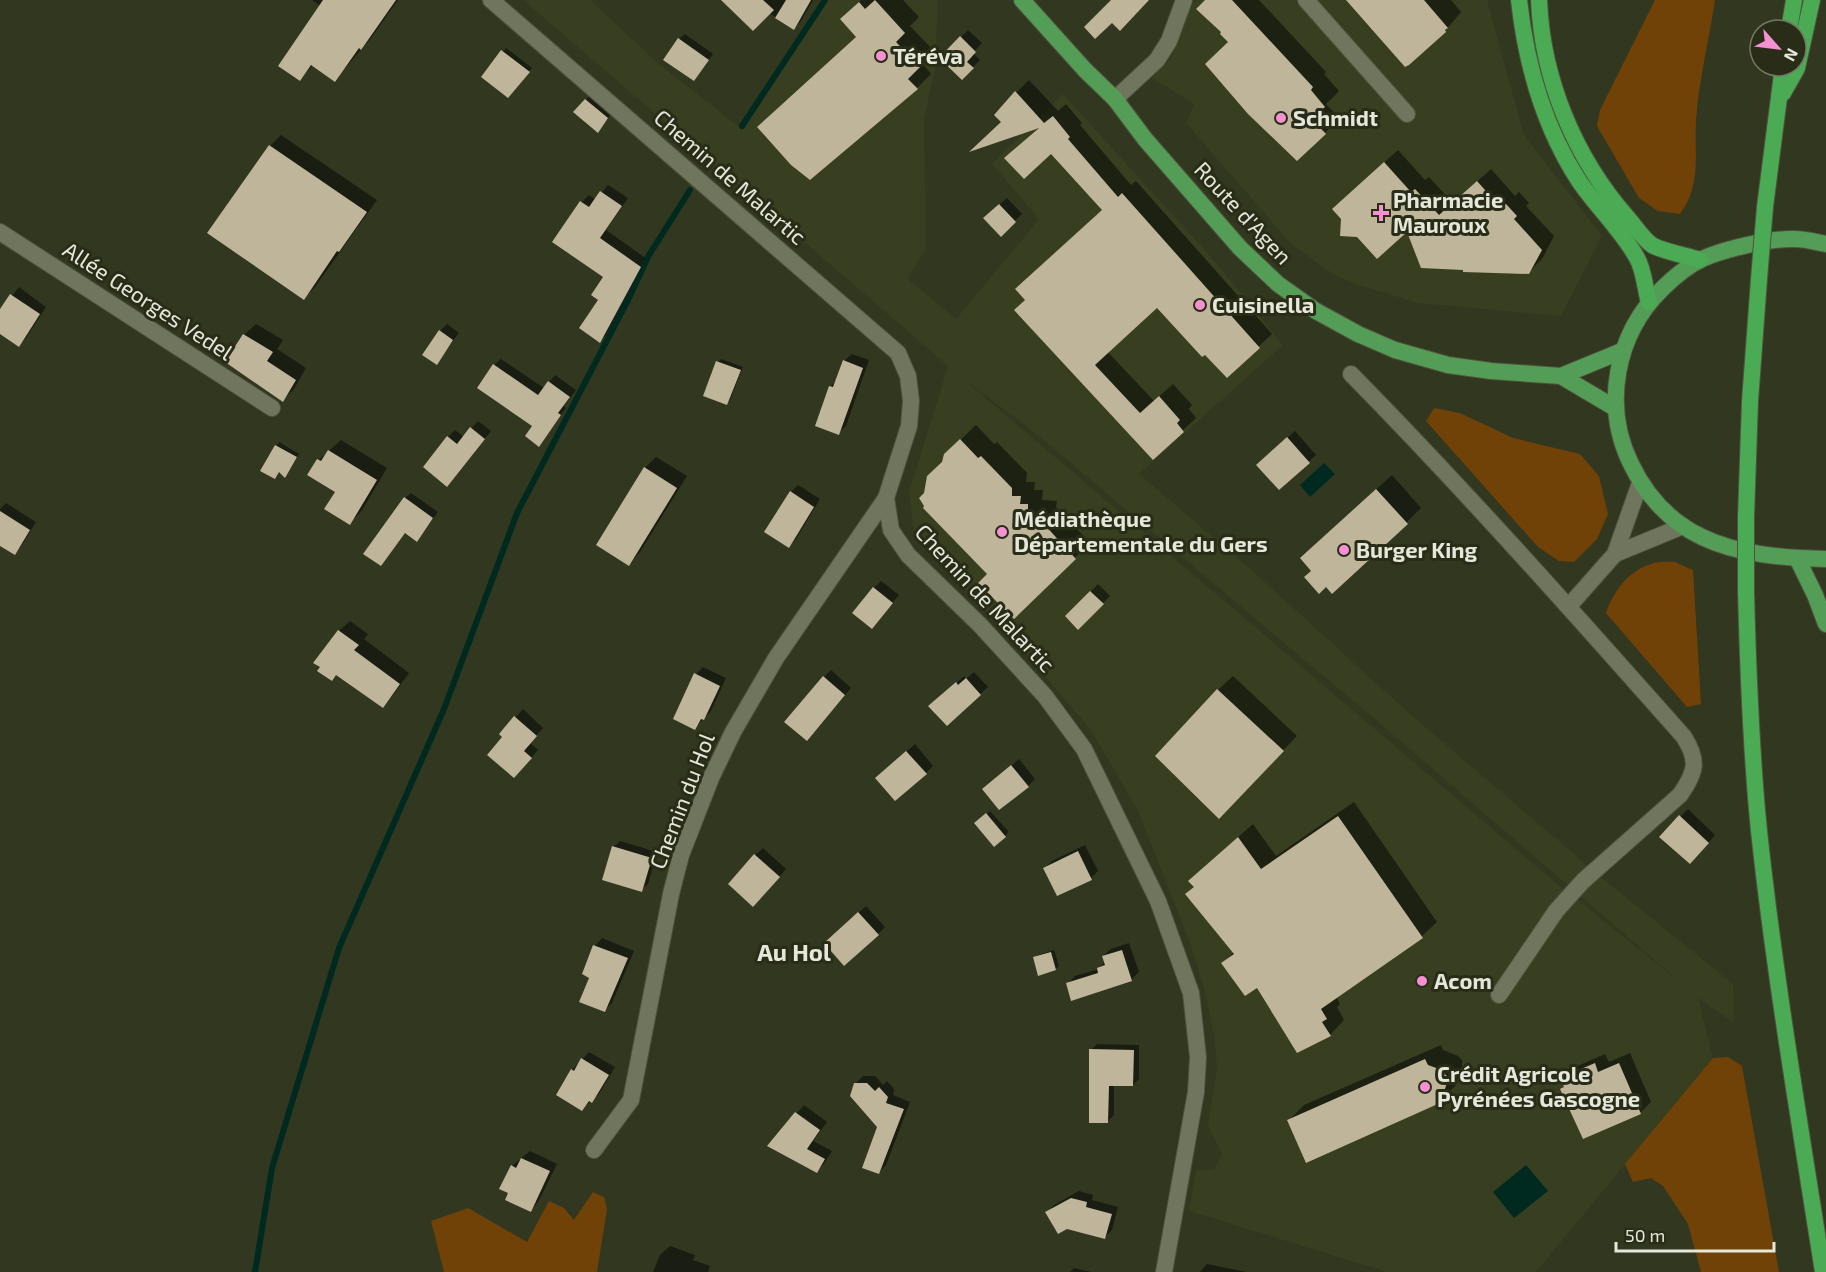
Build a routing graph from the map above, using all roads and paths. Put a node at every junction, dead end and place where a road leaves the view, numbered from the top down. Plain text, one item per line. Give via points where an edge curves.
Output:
1 (492, 0) edge
2 (1022, 0) edge
3 (1184, 0) edge
4 (1306, 0) edge
5 (1519, 0) edge
6 (1539, 0) edge
7 (1794, 0) edge
8 (1812, 0) edge
9 (1791, 18) edge
10 (1781, 78) edge
11 (1115, 99) junction
12 (1777, 104) junction
13 (1407, 114) dead end
14 (0, 232) edge
15 (1826, 244) edge
16 (1700, 260) junction
17 (1649, 302) junction
18 (1622, 351) junction
19 (1351, 374) dead end
20 (1561, 376) junction
21 (272, 408) dead end
22 (1615, 408) junction
23 (1640, 483) junction
24 (886, 498) junction
25 (1683, 526) junction
26 (1615, 554) junction
27 (1797, 558) junction
28 (1826, 559) edge
29 (1569, 606) junction
30 (1826, 624) edge
31 (1499, 995) dead end
32 (594, 1150) dead end
33 (1164, 1272) edge
34 (1823, 1272) edge

1 - 24 street, Chemin de Malartic via 898,353 908,376 909,426
2 - 11 main road, Route d'Agen
3 - 11 street via 1169,41 1157,60
4 - 13 street
5 - 17 highway via 1532,75 1552,131 1579,180 1638,259
6 - 16 highway via 1546,58 1565,116 1591,171 1652,245
7 - 9 highway
8 - 12 highway via 1797,68
10 - 12 highway
11 - 20 main road, Route d'Agen via 1240,249 1278,284 1316,311 1395,350 1448,365
12 - 34 highway, bridge via 1750,401 1746,517 1750,711 1759,831 1785,1035
14 - 21 street, Allée Georges Vedel
15 - 16 main road via 1794,239 1735,248
16 - 17 main road via 1674,277
17 - 18 main road
18 - 20 main road, Route d'Agen
18 - 22 main road
19 - 29 street
20 - 22 main road, Route d'Agen
22 - 23 main road via 1624,450
23 - 25 main road via 1662,510
23 - 26 street
24 - 32 street, Chemin du Hol via 776,658 711,778 681,855 671,894 631,1100
24 - 33 street, Chemin de Malartic via 891,530 908,555 1009,657 1070,728 1101,780 1158,901 1191,993 1198,1057 1196,1092
25 - 26 street
25 - 27 main road via 1725,546
26 - 29 street
27 - 28 main road
27 - 30 main road
29 - 31 street via 1684,737 1691,749 1692,778 1680,795 1583,881 1557,911

